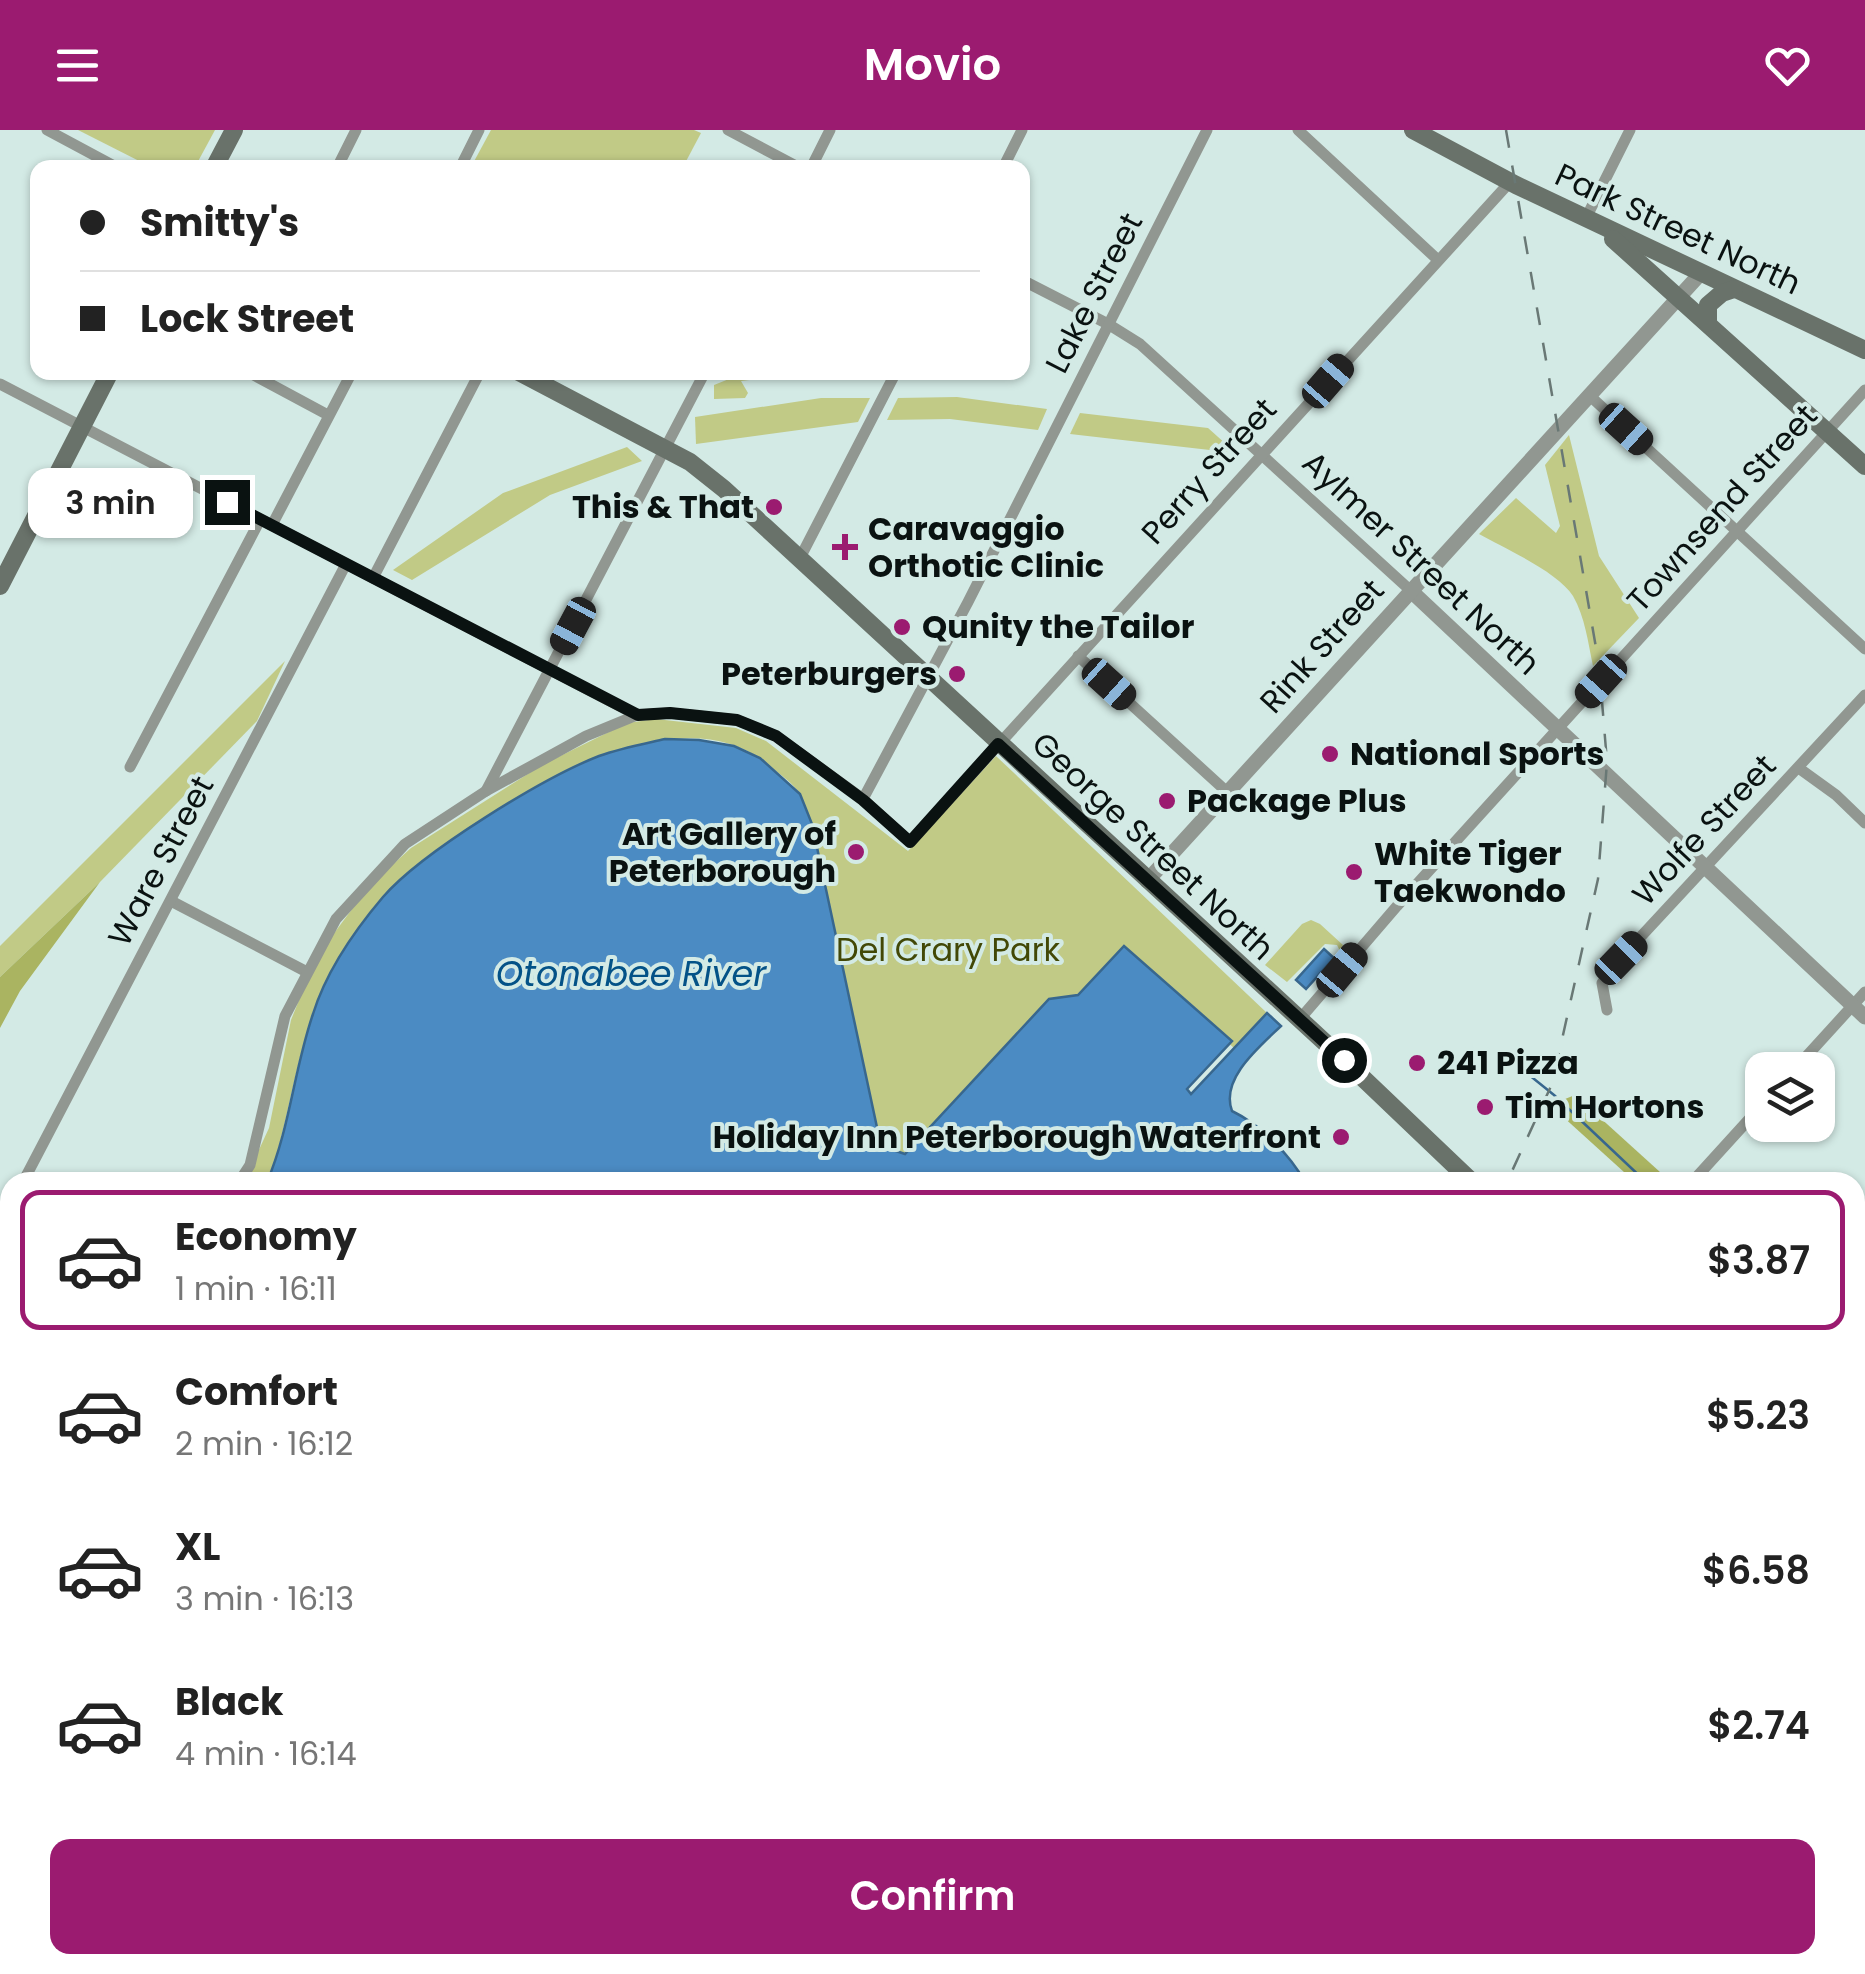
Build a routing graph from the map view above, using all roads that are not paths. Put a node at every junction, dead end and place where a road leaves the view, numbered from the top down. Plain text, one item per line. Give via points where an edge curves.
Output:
1 (46, 130) edge
2 (234, 130) edge
3 (356, 130) edge
4 (479, 130) edge
5 (728, 130) edge
6 (830, 130) edge
7 (1022, 130) edge
8 (1207, 130) edge
9 (1298, 130) edge
10 (1630, 130) edge
11 (1424, 132) edge
12 (103, 160) edge
13 (218, 160) edge
14 (341, 160) edge
15 (464, 160) edge
16 (785, 160) edge
17 (815, 160) edge
18 (1007, 160) edge
19 (1510, 182) junction
20 (1591, 221) junction
21 (1438, 260) junction
22 (1700, 272) junction
23 (1030, 284) edge
24 (1734, 289) junction
25 (1678, 298) junction
26 (1708, 323) junction
27 (1108, 324) junction
28 (1865, 350) edge
29 (106, 380) edge
30 (263, 380) edge
31 (348, 380) edge
32 (476, 380) edge
33 (533, 380) edge
34 (701, 380) edge
35 (892, 380) edge
36 (0, 384) edge
37 (1865, 390) edge
38 (1590, 396) junction
39 (328, 415) junction
40 (82, 428) junction
41 (1828, 432) junction
42 (666, 449) junction
43 (1262, 454) junction
44 (1865, 466) edge
45 (266, 522) junction
46 (1738, 531) junction
47 (800, 558) junction
48 (346, 564) junction
49 (373, 578) junction
50 (0, 586) edge
51 (1410, 590) junction
52 (1865, 649) edge
53 (1078, 656) junction
54 (550, 670) junction
55 (926, 677) junction
56 (1865, 695) edge
57 (638, 715) junction
58 (1559, 728) junction
59 (998, 744) junction
60 (130, 767) dead end
61 (1800, 769) junction
62 (486, 792) junction
63 (1226, 792) junction
64 (863, 800) junction
65 (1865, 823) edge
66 (1708, 866) junction
67 (1147, 881) junction
68 (171, 901) junction
69 (307, 972) junction
70 (1865, 992) edge
71 (1608, 1010) dead end
72 (1859, 1011) edge
73 (1299, 1020) junction
74 (1814, 1052) edge
75 (1745, 1124) edge
76 (28, 1172) edge
77 (245, 1172) edge
78 (1461, 1172) edge
79 (1701, 1172) edge

1 - 12 street
2 - 13 main road
3 - 14 street
4 - 15 street
5 - 16 street
6 - 17 street
7 - 18 street
8 - 27 street, Lake Street
9 - 21 street
10 - 20 street
11 - 19 main road, Park Street North
19 - 20 main road, Park Street North
19 - 21 street, Perry Street
20 - 22 main road, Park Street North
20 - 25 main road
21 - 43 street, Perry Street
22 - 24 main road, Park Street North
22 - 25 street, Rink Street
23 - 27 street, Aylmer Street North
24 - 26 main road via 1708,306
24 - 28 main road, Park Street North
25 - 26 main road
25 - 38 street, Rink Street
26 - 41 main road
27 - 43 street, Aylmer Street North via 1140,344
27 - 55 street, Lake Street
29 - 40 main road
30 - 39 street
31 - 39 street
32 - 49 street
33 - 42 main road, George Street North
34 - 42 street
35 - 47 street
36 - 40 street
37 - 41 street, Townsend Street
38 - 46 street
38 - 51 street, Rink Street
39 - 45 street
40 - 45 street
40 - 50 main road
41 - 44 main road
41 - 46 street, Townsend Street
42 - 47 main road, George Street North via 724,489
42 - 54 street
43 - 51 street, Aylmer Street North
43 - 53 street, Perry Street
45 - 48 street
45 - 60 street
46 - 52 street
46 - 58 street, Townsend Street
47 - 55 main road, George Street North
48 - 49 street
48 - 68 street, Ware Street
49 - 54 street
51 - 58 street, Aylmer Street North
51 - 63 street, Rink Street
53 - 59 street, Perry Street
53 - 63 street
54 - 57 street
54 - 62 street
55 - 59 main road, George Street North
55 - 64 street, Lake Street
56 - 61 street, Wolfe Street
57 - 62 street
57 - 64 street via 737,720 776,736
58 - 66 street, Aylmer Street North
58 - 73 street, Townsend Street
59 - 64 street, Perry Street via 910,842
59 - 67 main road, George Street North
61 - 65 street
61 - 66 street, Wolfe Street
62 - 69 street via 387,861 336,919
63 - 67 street, Rink Street
66 - 71 street, Wolfe Street via 1602,983
66 - 72 street, Aylmer Street North
67 - 73 main road, George Street North
68 - 69 street
68 - 76 street, Ware Street
69 - 77 street via 286,1016
70 - 72 street
72 - 74 street
73 - 78 main road, George Street North
75 - 79 street

